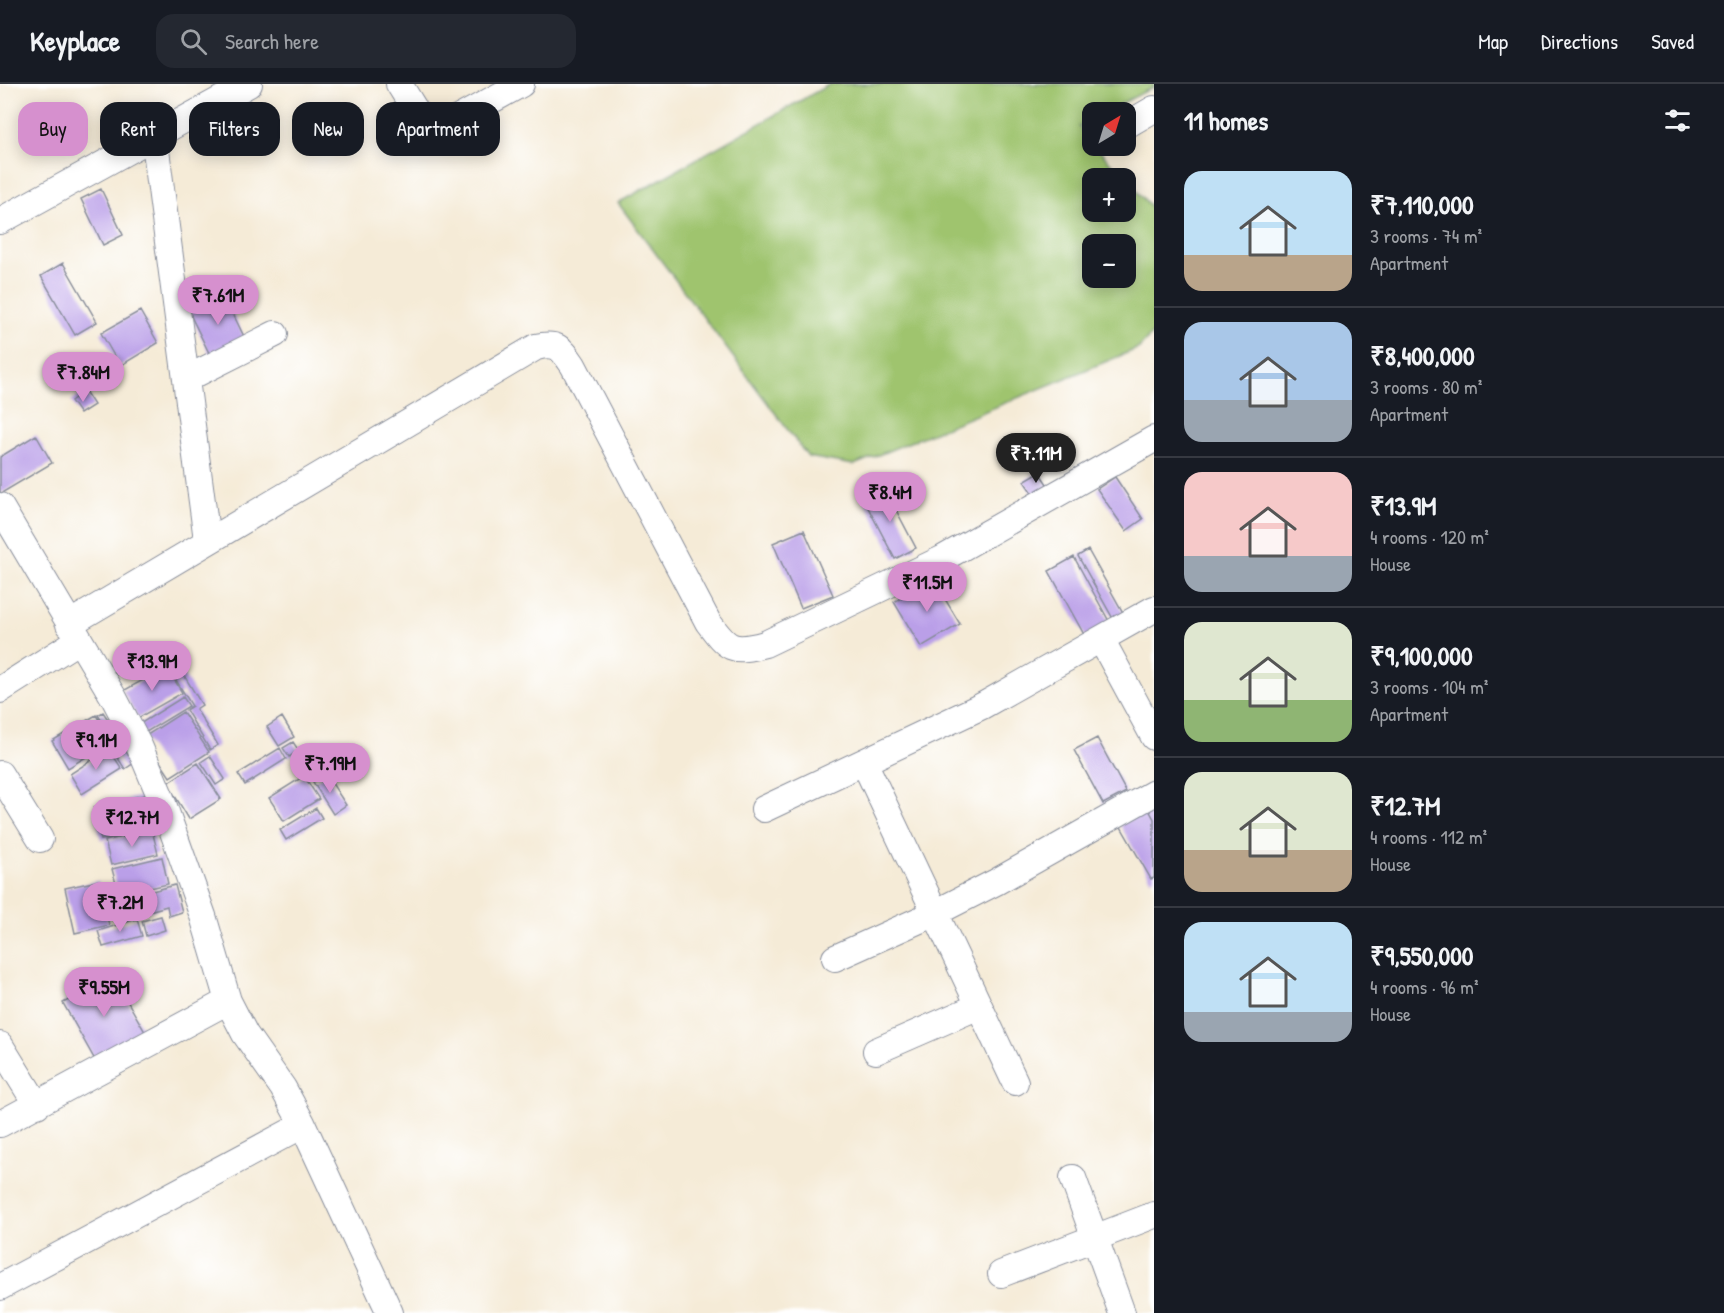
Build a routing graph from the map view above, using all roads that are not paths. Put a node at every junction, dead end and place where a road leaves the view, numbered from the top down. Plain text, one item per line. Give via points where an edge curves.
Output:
1 (249, 84) edge
2 (399, 84) edge
3 (521, 84) edge
4 (1154, 110) edge
5 (1136, 120) edge
6 (177, 123) edge
7 (116, 156) edge
8 (157, 156) edge
9 (0, 220) edge
10 (275, 333) dead end
11 (186, 379) junction
12 (1154, 439) edge
13 (0, 506) edge
14 (207, 540) junction
15 (1154, 609) edge
16 (74, 632) junction
17 (1101, 639) junction
18 (0, 690) edge
19 (1154, 737) edge
20 (864, 762) junction
21 (0, 774) edge
22 (1154, 793) edge
23 (764, 809) dead end
24 (40, 839) dead end
25 (935, 913) junction
26 (835, 958) dead end
27 (228, 1001) junction
28 (979, 1006) junction
29 (0, 1045) edge
30 (876, 1051) dead end
31 (1015, 1082) dead end
32 (37, 1105) junction
33 (0, 1124) edge
34 (303, 1125) junction
35 (1073, 1178) dead end
36 (1154, 1215) edge
37 (1094, 1237) junction
38 (1000, 1274) dead end
39 (0, 1287) edge
40 (390, 1313) edge
41 (1122, 1313) edge

1 - 6 street
2 - 3 street via 430,127 443,127
4 - 5 street
7 - 9 street
8 - 11 street
10 - 11 street
11 - 14 street
12 - 14 street via 942,559 765,644 747,649 732,648 708,622 573,365 563,350 550,344 536,347
13 - 16 street
14 - 16 street
15 - 17 street
16 - 18 street
16 - 27 street via 134,738 161,798
17 - 19 street
17 - 20 street via 982,706
20 - 23 street
20 - 25 street
21 - 24 street
22 - 25 street
25 - 26 street
25 - 28 street
27 - 32 street
27 - 34 street
28 - 30 street
28 - 31 street
29 - 32 street
32 - 33 street
34 - 39 street
34 - 40 street
35 - 37 street
36 - 37 street
37 - 38 street
37 - 41 street

